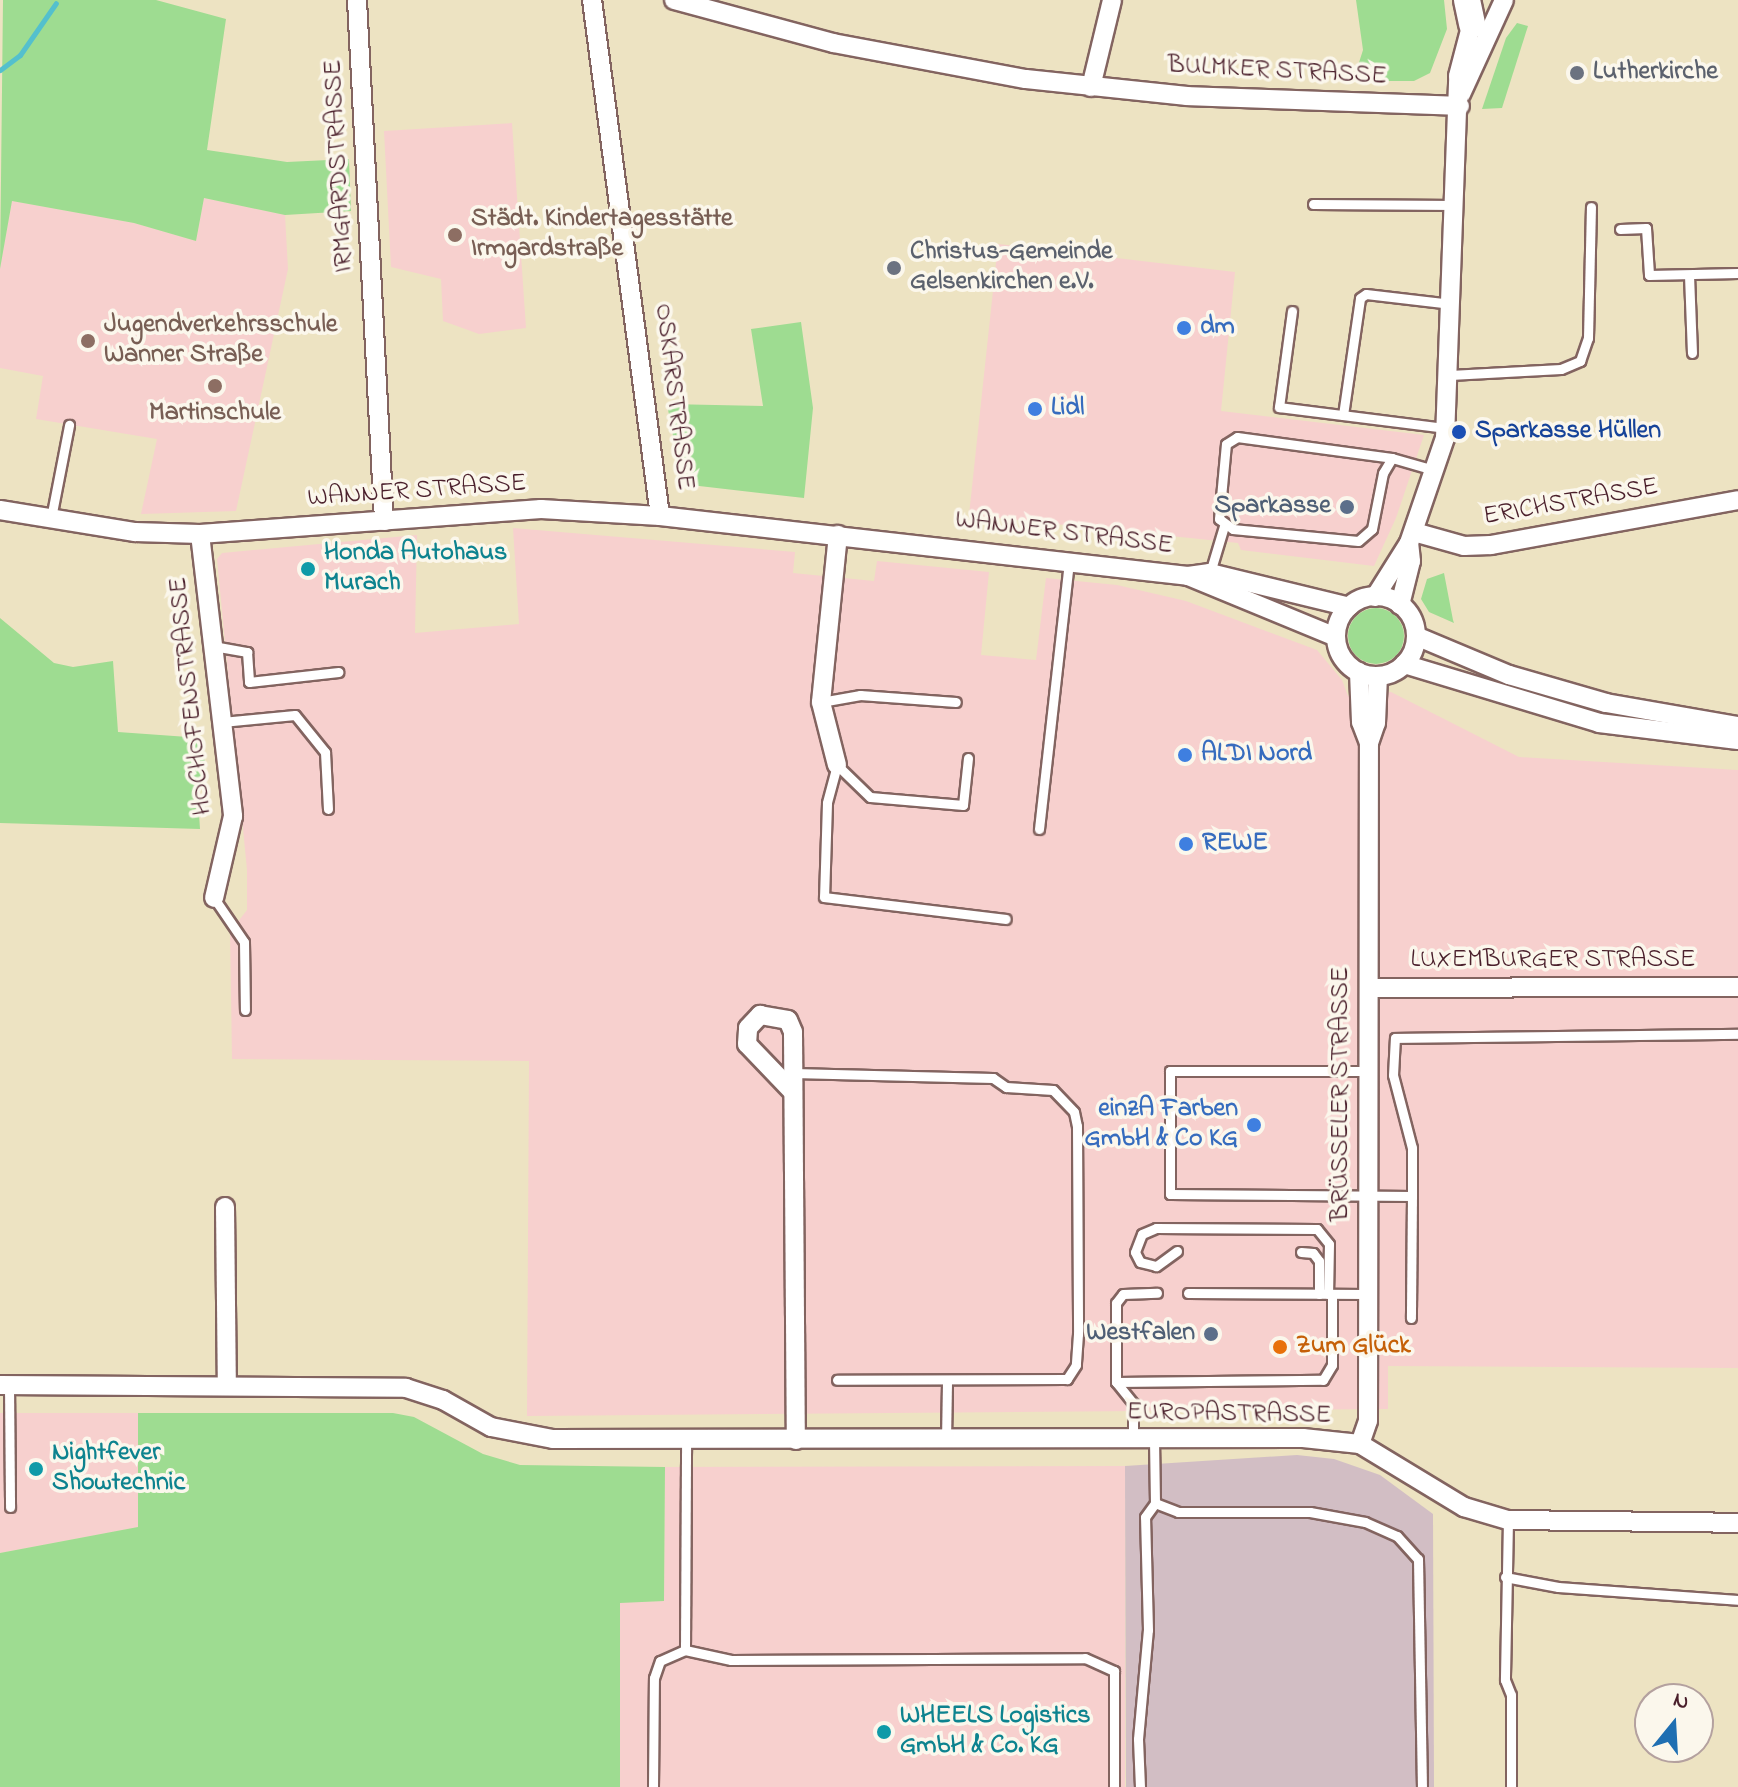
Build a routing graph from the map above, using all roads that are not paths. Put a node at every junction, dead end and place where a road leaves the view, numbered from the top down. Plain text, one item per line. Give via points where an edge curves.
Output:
1 (357, 0) edge
2 (592, 0) edge
3 (674, 0) edge
4 (1112, 0) edge
5 (1504, 0) edge
6 (1473, 8) edge
7 (1091, 87) junction
8 (1461, 100) junction
9 (1313, 204) dead end
10 (1455, 205) junction
11 (1591, 207) dead end
12 (1620, 229) dead end
13 (1738, 273) edge
14 (1689, 275) junction
15 (1452, 304) junction
16 (1292, 311) dead end
17 (1692, 353) dead end
18 (1450, 375) junction
19 (1343, 415) junction
20 (69, 425) dead end
21 (1446, 428) junction
22 (1392, 458) junction
23 (1438, 471) junction
24 (1738, 500) edge
25 (0, 510) edge
26 (660, 516) junction
27 (51, 518) junction
28 (384, 521) junction
29 (1224, 526) junction
30 (200, 534) junction
31 (838, 535) junction
32 (1412, 538) junction
33 (1069, 559) junction
34 (1208, 580) junction
35 (1375, 597) junction
36 (1400, 605) junction
37 (1349, 607) junction
38 (1416, 636) junction
39 (1336, 637) junction
40 (213, 646) junction
41 (1404, 664) junction
42 (338, 672) dead end
43 (1359, 672) junction
44 (1378, 676) junction
45 (821, 702) junction
46 (956, 702) dead end
47 (222, 722) junction
48 (1738, 726) edge
49 (1738, 740) edge
50 (1369, 743) junction
51 (968, 758) dead end
52 (837, 765) junction
53 (328, 809) dead end
54 (1039, 829) dead end
55 (214, 898) joint
56 (1006, 919) dead end
57 (1738, 987) edge
58 (1369, 988) junction
59 (245, 1010) dead end
60 (1738, 1034) edge
61 (1369, 1071) junction
62 (793, 1073) junction
63 (793, 1092) junction
64 (1368, 1195) junction
65 (1412, 1196) junction
66 (225, 1207) dead end
67 (1177, 1251) dead end
68 (1301, 1252) dead end
69 (1157, 1293) dead end
70 (1188, 1293) dead end
71 (1326, 1294) junction
72 (1367, 1294) junction
73 (1411, 1318) dead end
74 (837, 1380) dead end
75 (947, 1380) junction
76 (1116, 1382) junction
77 (5, 1385) edge
78 (227, 1385) junction
79 (686, 1440) junction
80 (796, 1440) junction
81 (946, 1440) junction
82 (1133, 1440) junction
83 (1154, 1440) junction
84 (1360, 1444) junction
85 (1155, 1503) junction
86 (10, 1507) dead end
87 (1508, 1520) junction
88 (1738, 1523) edge
89 (1505, 1577) junction
90 (1738, 1600) edge
91 (685, 1650) junction
92 (653, 1787) edge
93 (1114, 1787) edge
94 (1140, 1787) edge
95 (1422, 1787) edge
96 (1511, 1787) edge

1 - 28 street, IRMGARDSTRASSE
2 - 26 street, OSKARSTRASSE
3 - 7 street, BULMKER STRASSE via 902,58
4 - 7 street
5 - 8 street
6 - 8 street via 1458,76
7 - 8 street, BULMKER STRASSE via 1255,100
8 - 10 street
9 - 10 lane
10 - 15 street
11 - 18 lane via 1588,338 1580,361 1561,369
12 - 14 lane via 1646,228 1649,275
13 - 14 lane
14 - 17 lane
15 - 18 street
15 - 19 lane via 1366,294 1360,298
16 - 19 lane via 1279,407
18 - 21 street
19 - 21 lane
20 - 27 lane
21 - 23 street
22 - 23 lane
22 - 29 lane via 1383,473 1372,529 1358,541
22 - 29 lane via 1237,437 1226,444 1217,510
23 - 32 street
24 - 32 street, ERICHSTRASSE via 1491,545
25 - 27 street, WANNER STRASSE
26 - 28 street, WANNER STRASSE via 541,509
26 - 31 street, WANNER STRASSE
27 - 30 street, WANNER STRASSE via 135,532
28 - 30 street, WANNER STRASSE
29 - 34 lane
30 - 40 street, HOCHOFENSTRASSE
31 - 33 street, WANNER STRASSE
31 - 45 street
32 - 35 street
32 - 36 street
33 - 34 street, WANNER STRASSE
33 - 54 lane
34 - 37 street, WANNER STRASSE
34 - 39 street, WANNER STRASSE
35 - 36 street
35 - 37 street
36 - 38 street
37 - 39 street
38 - 41 street
38 - 48 street via 1509,675 1606,703
39 - 43 street via 1343,658
40 - 42 lane via 247,652 249,682
40 - 47 street, HOCHOFENSTRASSE
41 - 44 street
41 - 49 street via 1599,723
43 - 44 street
43 - 50 street, BRÜSSELER STRASSE via 1361,722
44 - 50 street, BRÜSSELER STRASSE via 1376,723
45 - 46 lane via 860,695
45 - 52 street
47 - 53 lane via 295,715 325,752
47 - 55 street, HOCHOFENSTRASSE via 233,816
50 - 58 street, BRÜSSELER STRASSE
51 - 52 lane via 963,805 870,797
52 - 56 lane via 827,803 824,897
55 - 59 lane via 244,942
57 - 58 street, LUXEMBURGER STRASSE
58 - 61 street, BRÜSSELER STRASSE
60 - 65 lane via 1395,1038 1393,1075 1412,1148
61 - 64 street, BRÜSSELER STRASSE
61 - 64 lane via 1170,1071 1170,1194
62 - 63 street
62 - 63 street via 788,1020 760,1015 748,1028 747,1044
62 - 75 lane via 993,1078 1006,1087 1053,1090 1074,1112 1076,1365 1067,1379
63 - 80 street
64 - 65 lane
64 - 72 street, BRÜSSELER STRASSE
65 - 73 lane
66 - 78 street
67 - 71 lane via 1156,1266 1140,1262 1135,1252 1142,1234 1156,1228 1317,1229 1329,1244
68 - 71 lane via 1313,1253 1319,1261
69 - 76 lane via 1118,1298
70 - 71 lane
71 - 72 lane
71 - 76 lane via 1332,1365 1323,1380
72 - 84 street, BRÜSSELER STRASSE via 1368,1421
74 - 75 lane
75 - 81 lane
76 - 82 lane via 1133,1403
77 - 78 street, EUROPASTRASSE
77 - 86 lane
78 - 79 street, EUROPASTRASSE via 406,1388 522,1437
79 - 80 street, EUROPASTRASSE
79 - 91 lane
80 - 81 street, EUROPASTRASSE
81 - 82 street, EUROPASTRASSE
82 - 83 street, EUROPASTRASSE
83 - 84 street, EUROPASTRASSE via 1303,1438
83 - 85 lane
84 - 87 street, EUROPASTRASSE via 1464,1507
85 - 94 lane via 1145,1517 1148,1630 1138,1739
85 - 95 lane via 1178,1512 1310,1512 1365,1522 1397,1536 1418,1559
87 - 88 street, EUROPASTRASSE
87 - 89 lane
89 - 90 lane via 1558,1587
89 - 96 lane
91 - 92 lane via 660,1661 654,1678
91 - 93 lane via 731,1660 1085,1658 1114,1671

